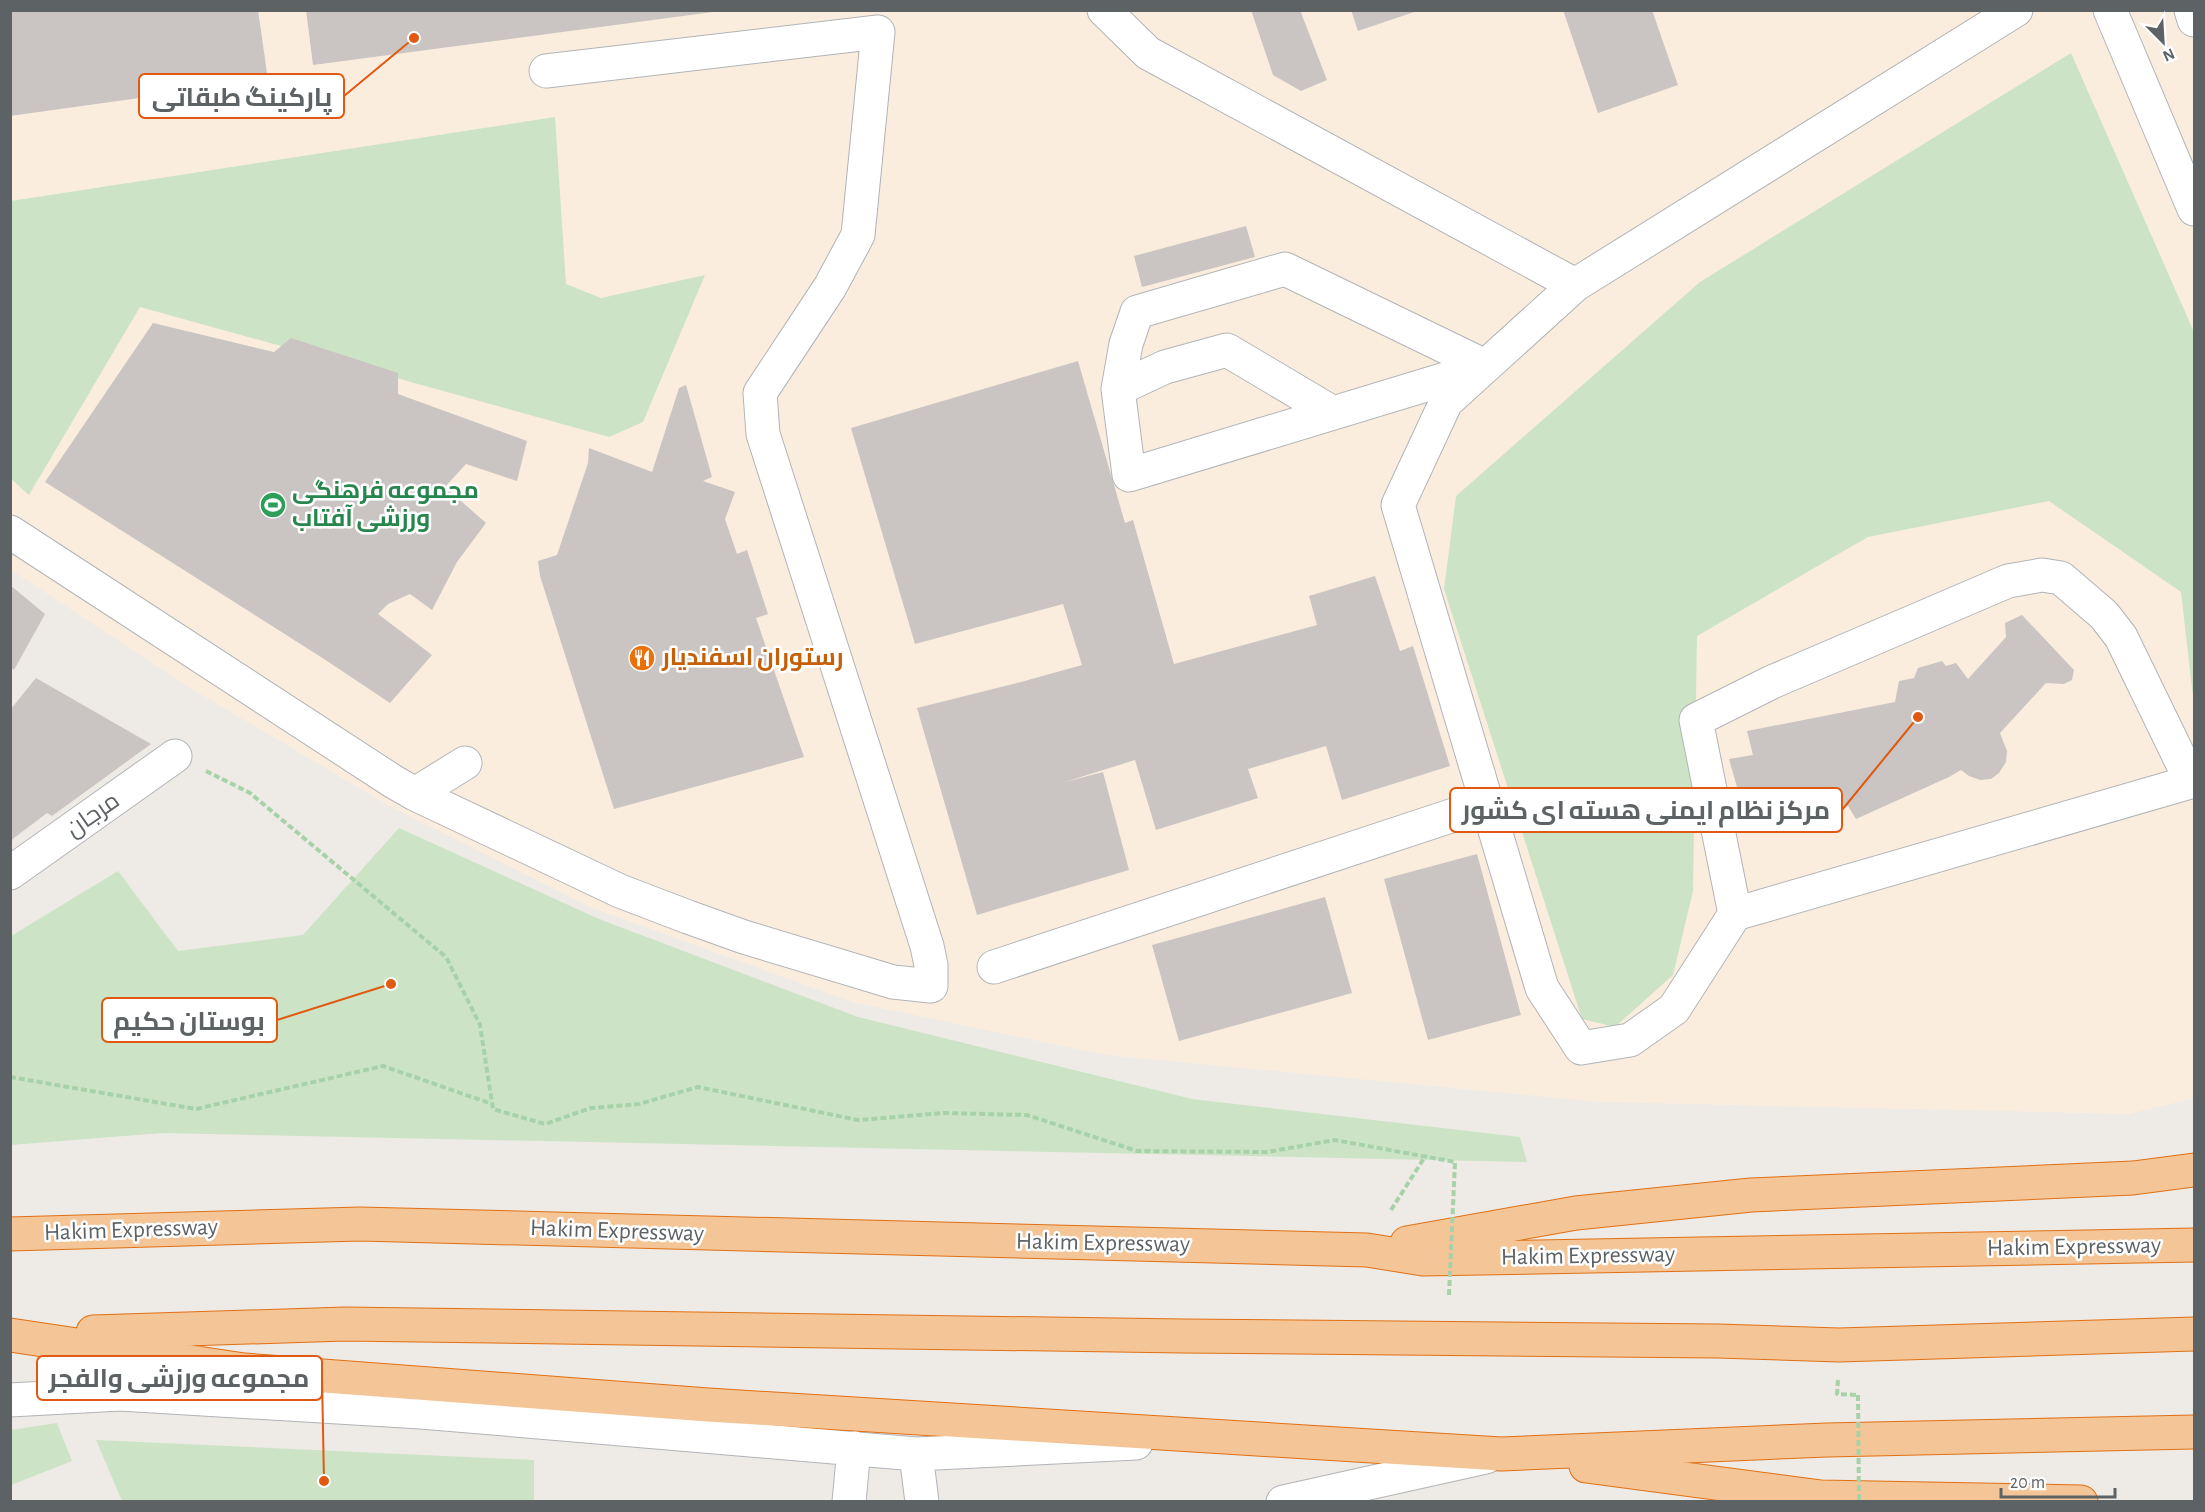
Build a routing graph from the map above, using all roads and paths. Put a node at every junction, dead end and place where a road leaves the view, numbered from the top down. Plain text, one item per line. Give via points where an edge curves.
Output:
1 (1104, 10) edge
2 (2016, 10) edge
3 (2110, 10) edge
4 (2191, 10) edge
5 (2194, 20) edge
6 (546, 71) dead end
7 (2194, 209) edge
8 (1575, 285) junction
9 (1485, 366) junction
10 (1118, 389) junction
11 (1333, 413) junction
12 (10, 532) edge
13 (175, 756) joint
14 (465, 763) dead end
15 (2193, 781) edge
16 (415, 794) junction
17 (1487, 804) junction
18 (10, 873) edge
19 (1735, 914) junction
20 (994, 967) dead end
21 (10, 1077) edge
22 (492, 1104) junction
23 (1426, 1155) junction
24 (2194, 1170) edge
25 (10, 1234) edge
26 (2194, 1245) edge
27 (1367, 1250) junction
28 (1449, 1295) dead end
29 (2194, 1334) edge
30 (10, 1335) edge
31 (1837, 1394) dead end
32 (10, 1400) edge
33 (2194, 1432) edge
34 (1233, 1438) junction
35 (854, 1448) junction
36 (916, 1454) junction
37 (1501, 1454) junction
38 (849, 1502) edge
39 (922, 1502) edge
40 (1283, 1502) edge
41 (1859, 1502) edge
42 (2081, 1502) edge

1 - 8 street via 1148,53
2 - 8 street
3 - 7 street
4 - 5 street
6 - 16 street via 878,32 858,235 830,287 760,393 763,434 927,946 931,986 893,982 744,937 659,906
8 - 9 street
9 - 10 street via 1285,269 1137,312 1126,344
9 - 11 street
9 - 17 street via 1446,402 1398,505
10 - 11 street via 1165,367 1227,350
10 - 11 street via 1128,475
12 - 16 street
13 - 18 street, مرجان
13 - 22 path via 250,793 446,957 480,1025
14 - 16 street
15 - 19 street
15 - 19 street via 2121,637 2104,615 2061,578 2042,575 2008,581 1772,681 1696,720
17 - 19 street via 1542,988 1581,1048 1630,1040 1674,1009
17 - 20 street
21 - 22 path via 196,1109 383,1066
22 - 23 path via 493,1109 545,1124 591,1108 639,1104 698,1087 858,1120 944,1113 1027,1114 1137,1151 1267,1152 1335,1140
23 - 27 path
23 - 28 path, bridge via 1455,1162
24 - 27 highway via 2133,1178 1751,1195 1576,1213
25 - 27 highway, Hakim Expressway via 360,1224
26 - 27 highway, Hakim Expressway via 1423,1259
29 - 30 highway via 1839,1345 345,1324
30 - 34 highway via 244,1370 708,1405
31 - 41 path, bridge via 1858,1395
32 - 35 street via 120,1394 421,1412
33 - 37 highway via 1827,1440
34 - 36 street
34 - 37 highway
35 - 36 street
35 - 38 street
36 - 39 street
37 - 40 street
37 - 42 highway via 1821,1497

